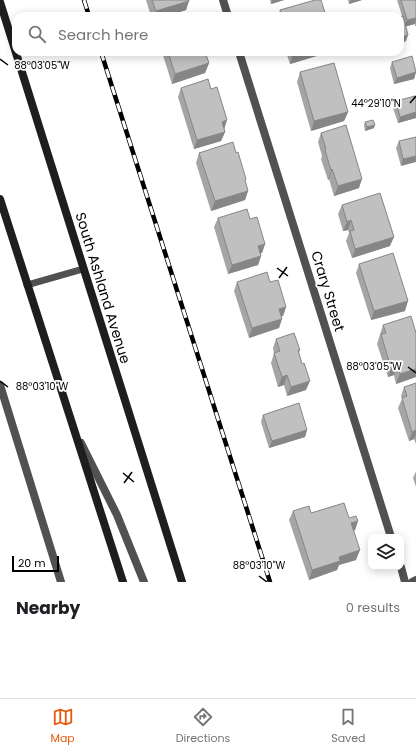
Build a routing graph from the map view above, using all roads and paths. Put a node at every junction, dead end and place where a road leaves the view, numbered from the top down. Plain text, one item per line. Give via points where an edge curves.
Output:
1 (223, 0) edge
2 (0, 2) edge
3 (227, 12) edge
4 (12, 41) edge
5 (17, 56) edge
6 (240, 56) edge
7 (0, 199) edge
8 (83, 269) junction
9 (27, 285) junction
10 (0, 384) edge
11 (73, 426) junction
12 (390, 534) edge
13 (402, 570) edge
14 (416, 580) edge
15 (61, 582) edge
16 (123, 582) edge
17 (144, 582) edge
18 (182, 582) edge
19 (405, 582) edge
20 (412, 582) edge

1 - 3 street
2 - 4 main road, South Ashland Avenue
5 - 8 main road, South Ashland Avenue
6 - 12 street, Crary Street
7 - 9 main road
8 - 9 lane
8 - 18 main road, South Ashland Avenue
9 - 11 main road
10 - 15 street
11 - 16 main road
11 - 17 street via 117,515
13 - 19 street
14 - 20 street

